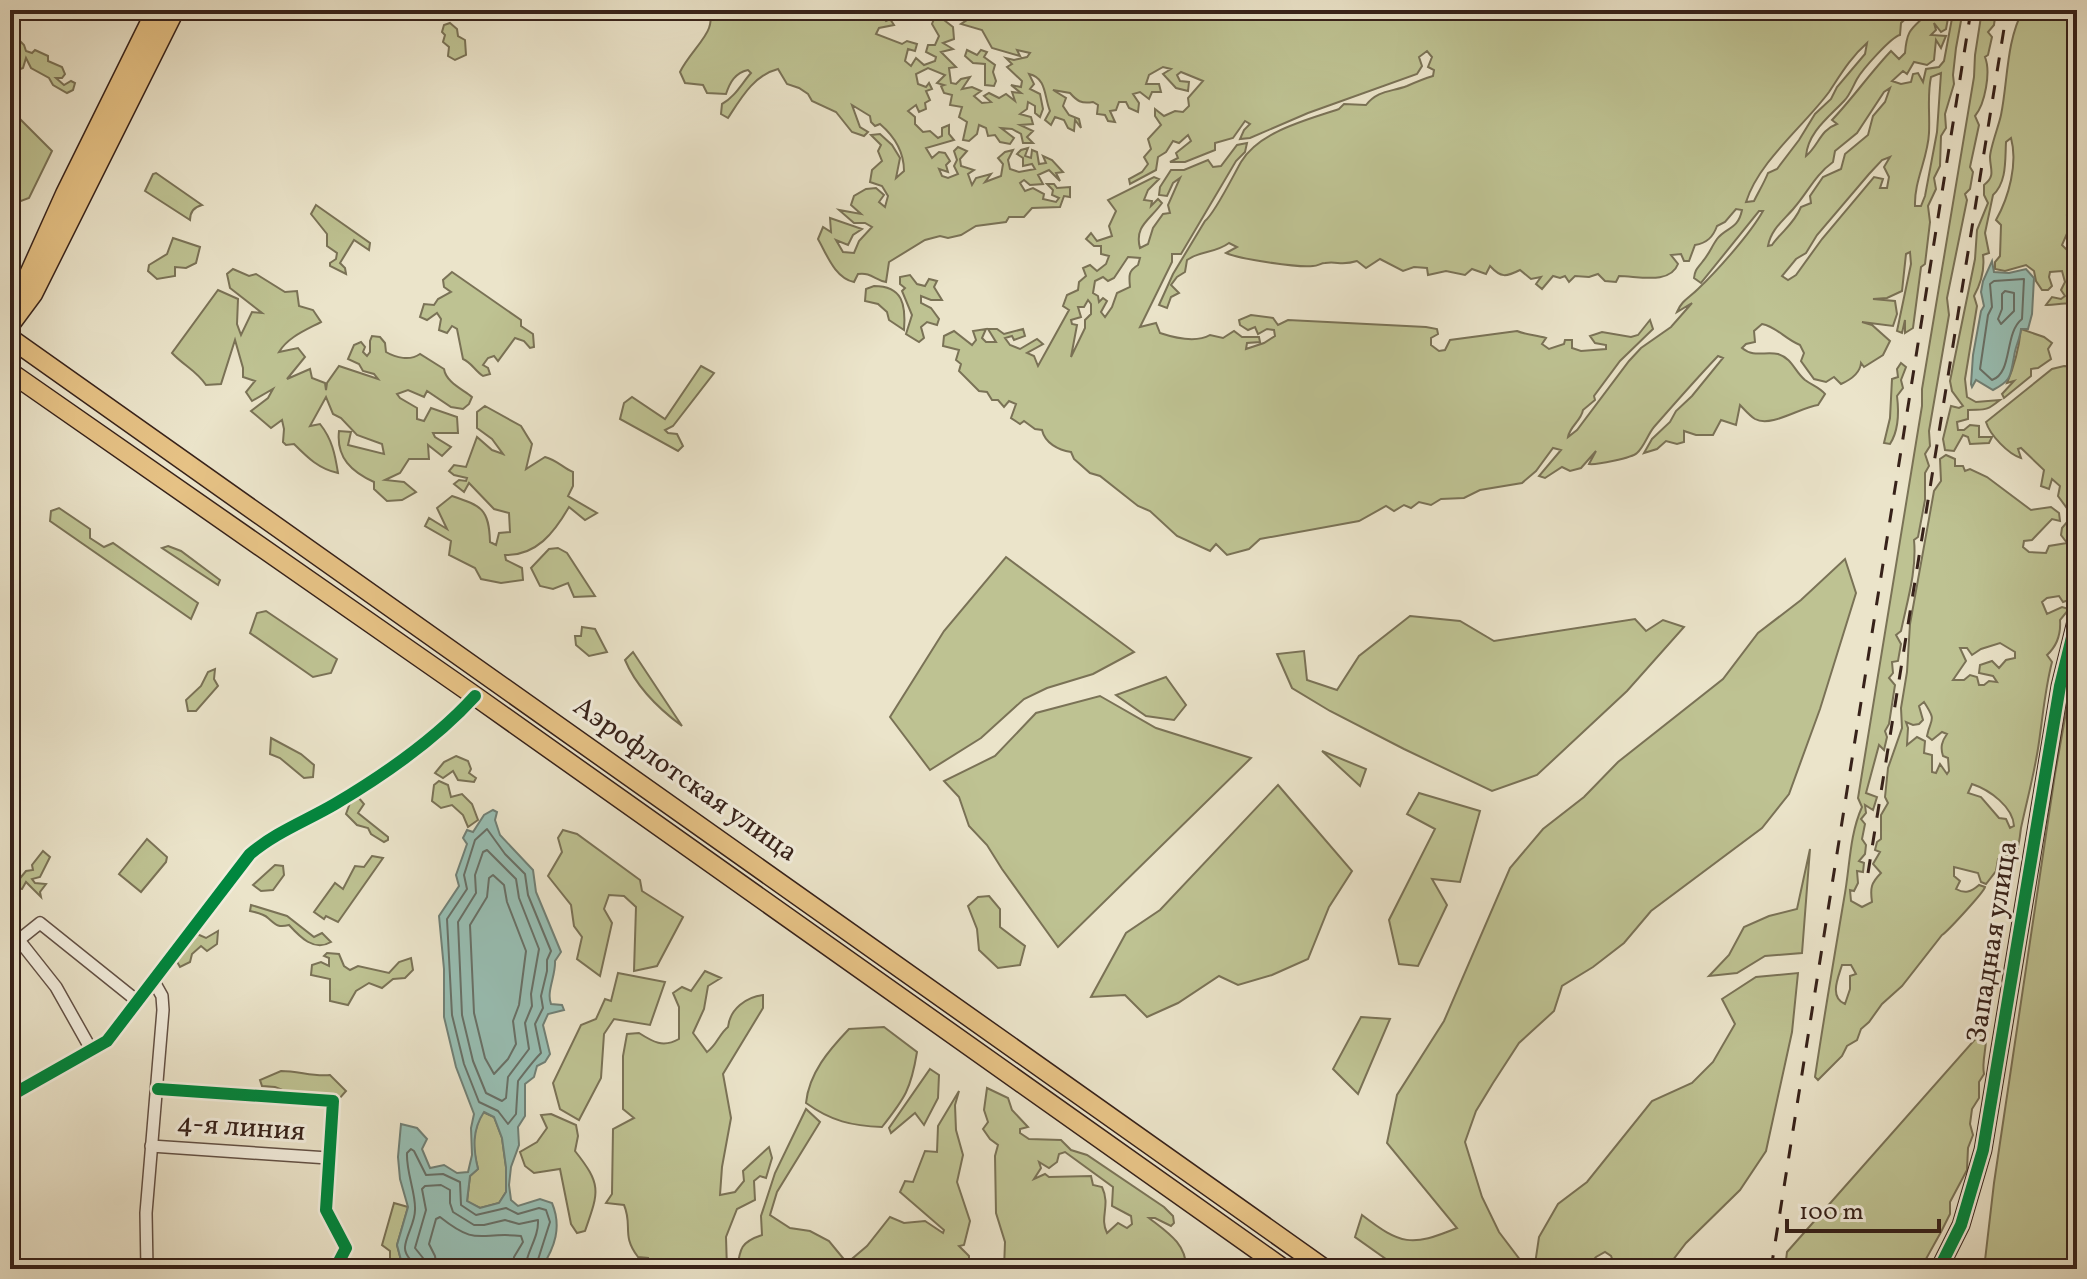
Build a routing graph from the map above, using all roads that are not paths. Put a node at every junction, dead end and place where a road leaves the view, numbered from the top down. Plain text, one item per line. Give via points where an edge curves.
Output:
1 (156, 10) edge
2 (175, 10) edge
3 (10, 316) edge
4 (10, 325) edge
5 (10, 338) edge
6 (10, 372) edge
7 (2077, 617) edge
8 (475, 696) junction
9 (14, 943) edge
10 (153, 980) junction
11 (136, 1000) junction
12 (92, 1051) junction
13 (158, 1089) junction
14 (10, 1096) edge
15 (151, 1146) junction
16 (328, 1158) junction
17 (147, 1269) edge
18 (335, 1269) edge
19 (1284, 1269) edge
20 (1325, 1269) edge
21 (1939, 1269) edge

1 - 3 main road
2 - 4 main road via 33,294
5 - 20 main road, Аэрофлотская улица
6 - 8 main road, Аэрофлотская улица
7 - 21 street, Западная улица via 2060,686 1983,1150 1961,1225
8 - 10 street via 452,721 380,776 250,854
8 - 19 main road, Аэрофлотская улица
9 - 11 street via 40,923
9 - 12 street via 56,987
10 - 11 street
10 - 13 street via 163,1010
11 - 12 street via 107,1041
12 - 14 street
13 - 15 street
13 - 16 street via 333,1101
15 - 16 street, 4-я линия
15 - 17 street
16 - 18 street via 326,1210 346,1248

